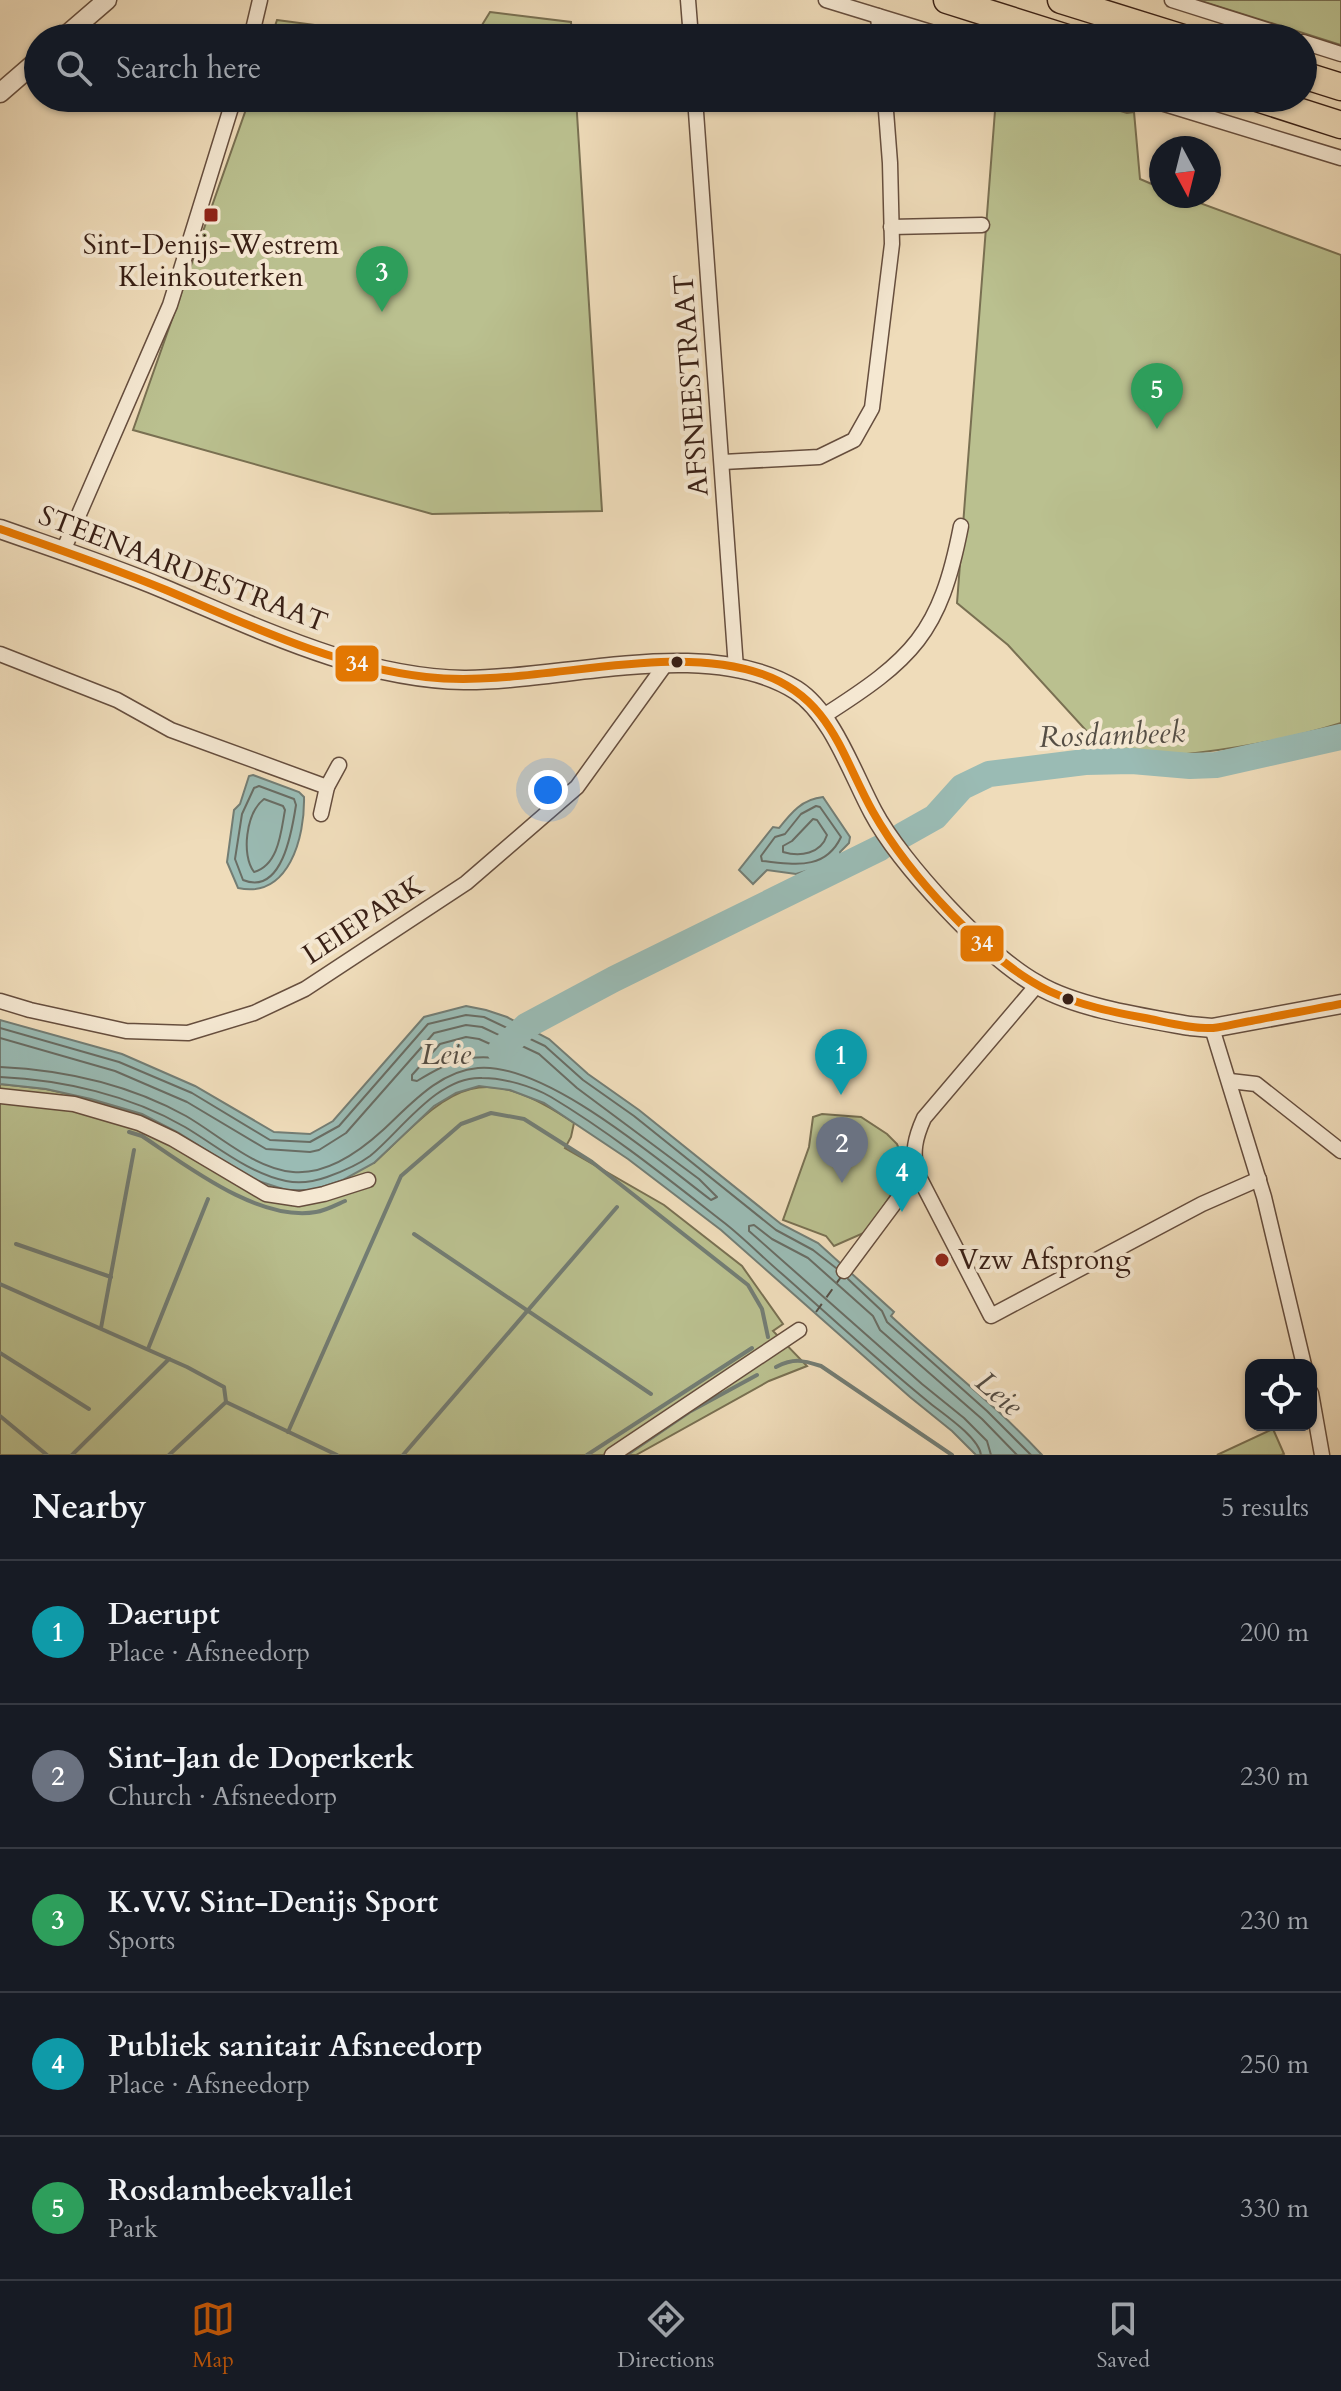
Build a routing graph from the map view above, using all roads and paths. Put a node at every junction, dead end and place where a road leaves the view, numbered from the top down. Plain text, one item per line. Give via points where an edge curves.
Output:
1 (107, 0) edge
2 (260, 0) edge
3 (688, 0) edge
4 (826, 0) edge
5 (947, 0) edge
6 (1061, 0) edge
7 (1172, 0) edge
8 (878, 16) junction
9 (79, 24) edge
10 (254, 24) edge
11 (690, 24) edge
12 (879, 24) edge
13 (904, 24) edge
14 (1023, 24) edge
15 (1138, 24) edge
16 (1248, 24) edge
17 (1317, 46) edge
18 (1341, 54) edge
19 (24, 72) edge
20 (1317, 79) edge
21 (1341, 87) edge
22 (0, 93) edge
23 (230, 112) edge
24 (696, 112) edge
25 (886, 112) edge
26 (1191, 112) edge
27 (1301, 112) edge
28 (1341, 125) edge
29 (1341, 158) edge
30 (982, 225) dead end
31 (891, 227) junction
32 (723, 462) junction
33 (961, 526) dead end
34 (0, 529) edge
35 (63, 551) junction
36 (0, 654) edge
37 (665, 665) junction
38 (736, 668) junction
39 (822, 717) junction
40 (339, 765) dead end
41 (327, 787) junction
42 (321, 814) dead end
43 (1037, 985) junction
44 (0, 1001) edge
45 (1341, 1004) edge
46 (1212, 1028) junction
47 (1230, 1081) junction
48 (0, 1096) edge
49 (1341, 1151) edge
50 (917, 1173) junction
51 (1259, 1179) junction
52 (368, 1180) dead end
53 (844, 1271) dead end
54 (799, 1330) dead end
55 (1303, 1359) edge
56 (1317, 1427) edge
57 (612, 1455) edge
58 (1322, 1455) edge

1 - 9 street
2 - 10 street
3 - 11 street
4 - 8 street
5 - 14 highway
6 - 15 highway
7 - 16 street
8 - 12 street
8 - 13 street
17 - 18 street
19 - 22 street
20 - 21 highway
23 - 35 street via 170,305
24 - 32 street, AFSNEESTRAAT
25 - 31 street
26 - 29 street
27 - 28 highway
30 - 31 street
31 - 32 street via 872,408 854,440 819,457
32 - 38 street, AFSNEESTRAAT
33 - 39 street via 944,593 923,635 899,664
34 - 35 street, STEENAARDESTRAAT
35 - 37 street, STEENAARDESTRAAT via 330,657 400,673 464,680
36 - 41 street via 117,700 171,730
37 - 38 street, STEENAARDESTRAAT
37 - 44 street, LEIEPARK via 577,787 466,883 305,989 254,1013 188,1033 126,1031
38 - 39 street, STEENAARDESTRAAT via 801,693
39 - 43 street, STEENAARDESTRAAT via 882,830 909,866 974,934
40 - 41 street
41 - 42 street
43 - 46 street, STEENAARDESTRAAT via 1103,1007
43 - 50 street via 924,1118 914,1141
45 - 46 street, STEENAARDESTRAAT
46 - 47 street
47 - 49 street via 1256,1084
47 - 51 street
48 - 52 street via 74,1104 139,1123 266,1194 299,1199
50 - 51 street via 991,1316
50 - 53 street
51 - 55 street
54 - 57 street
56 - 58 street

